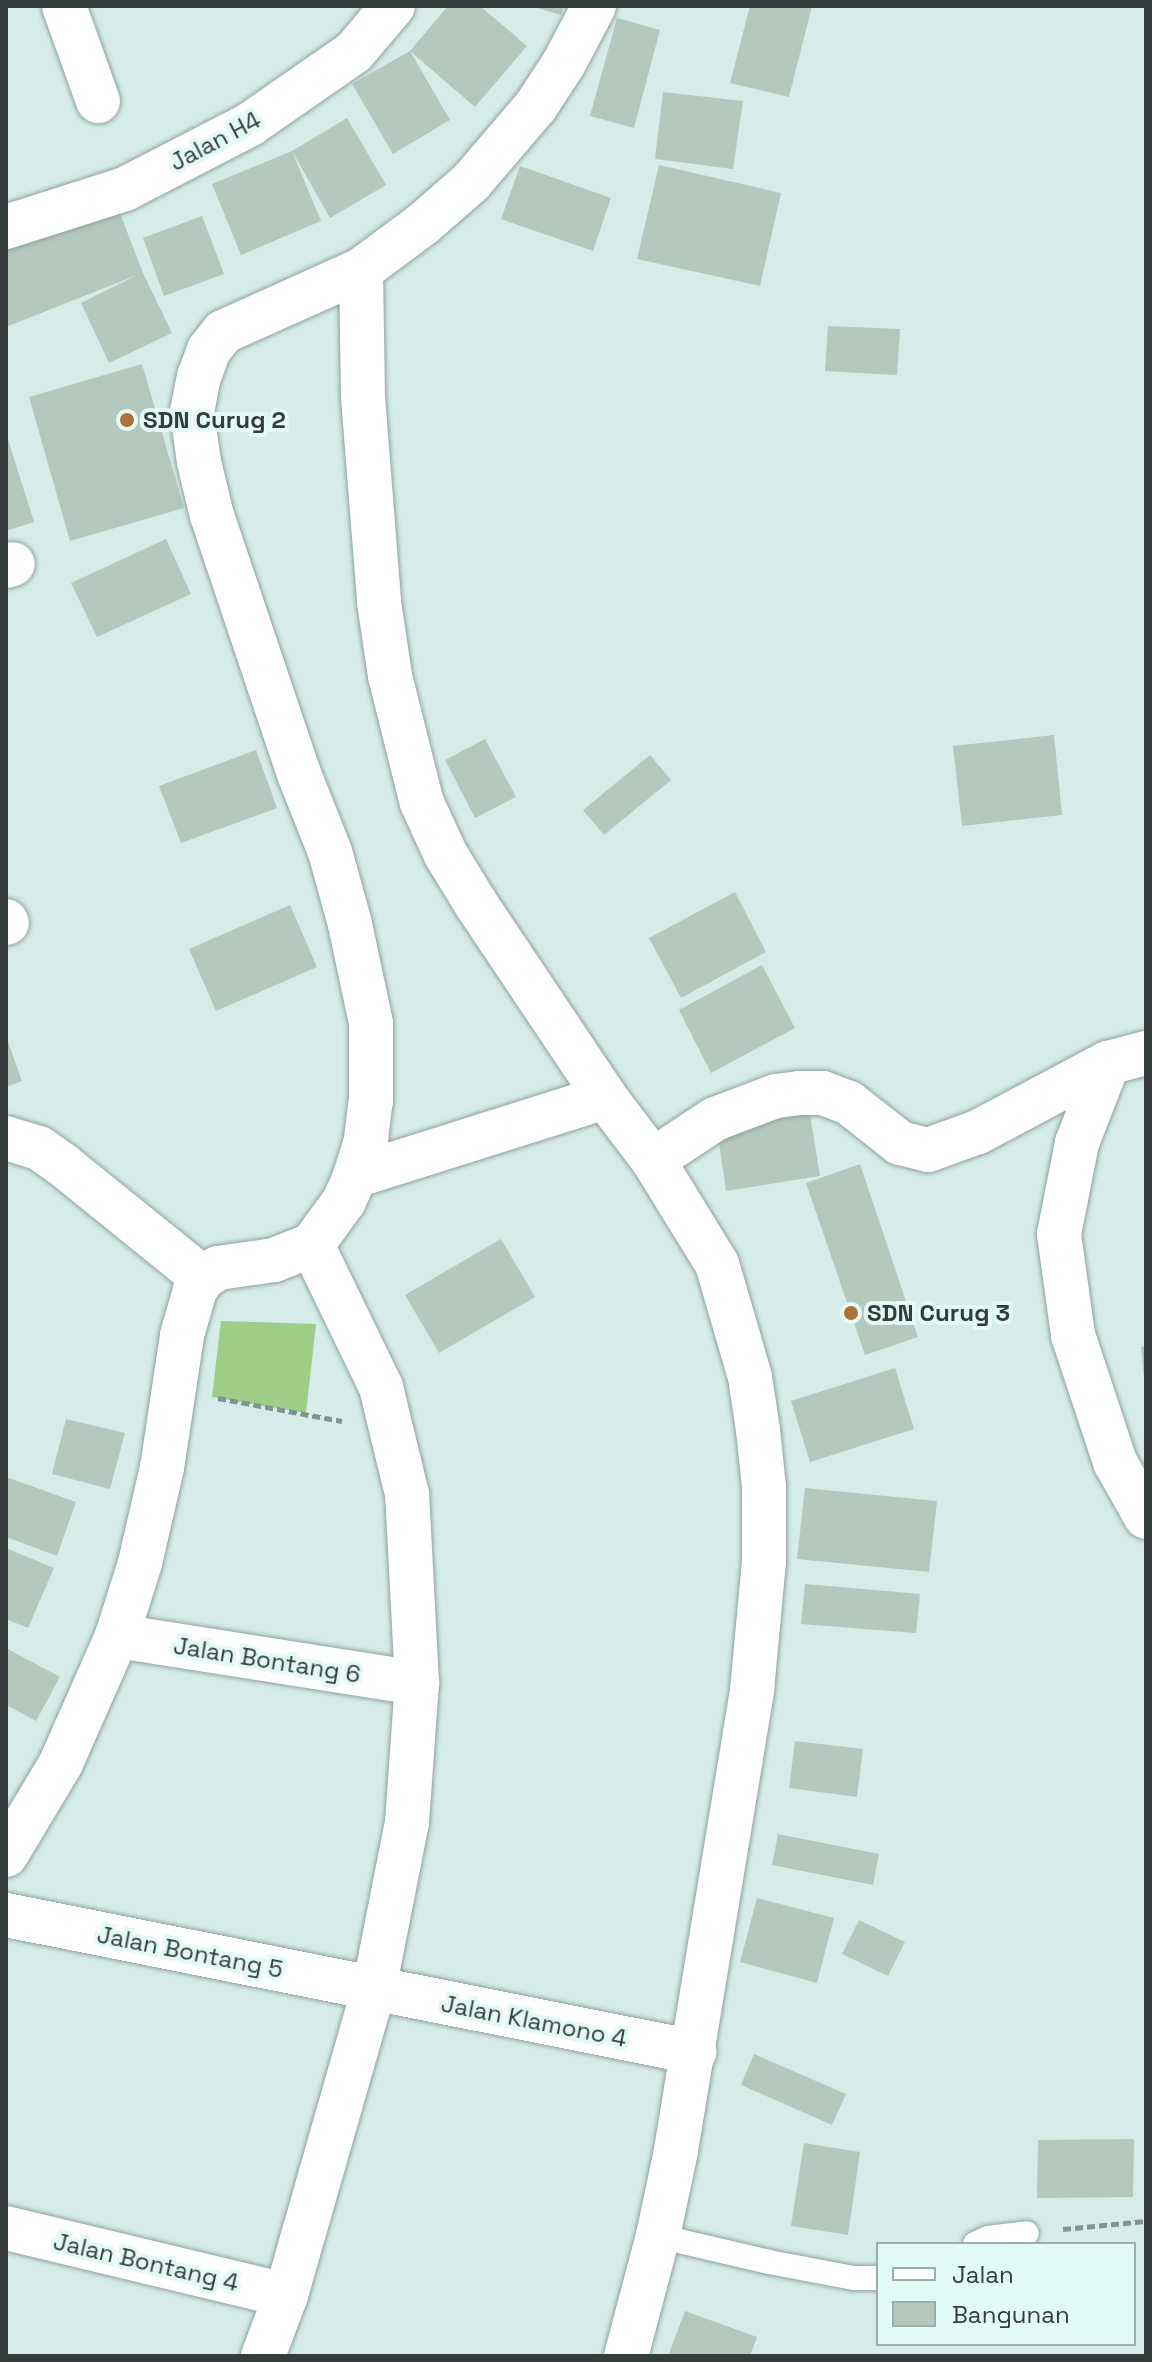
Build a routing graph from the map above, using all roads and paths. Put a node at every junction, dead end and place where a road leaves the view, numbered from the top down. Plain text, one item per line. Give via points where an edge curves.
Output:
1 (64, 6) edge
2 (393, 6) edge
3 (594, 6) edge
4 (98, 101) dead end
5 (6, 227) edge
6 (361, 270) junction
7 (1127, 1058) edge
8 (605, 1097) junction
9 (6, 1138) edge
10 (653, 1160) junction
11 (355, 1176) junction
12 (312, 1245) junction
13 (203, 1278) junction
14 (174, 1390) junction
15 (392, 1433) junction
16 (1146, 1517) edge
17 (117, 1636) junction
18 (417, 1683) junction
19 (6, 1855) edge
20 (6, 1915) edge
21 (374, 1989) junction
22 (694, 2052) junction
23 (1146, 2221) edge
24 (6, 2228) edge
25 (1027, 2233) joint
26 (658, 2236) junction
27 (979, 2242) edge
28 (876, 2278) edge
29 (286, 2295) junction
30 (263, 2356) edge
31 (626, 2356) edge

1 - 4 street
2 - 5 street, Jalan H4 via 354,52 249,125 125,189
3 - 6 street via 536,106 471,182
6 - 8 street via 363,397 379,602 422,803 446,855
6 - 11 street via 223,332 209,350 192,412 212,516 330,852 371,1023 371,1101
7 - 10 street via 978,1132 928,1150 900,1143 849,1103 823,1093 799,1093 715,1119
7 - 16 street via 1077,1143 1059,1234 1073,1335 1115,1462
8 - 10 street
8 - 11 street
9 - 13 street via 39,1148 63,1165
10 - 22 street via 717,1264 750,1377 764,1487 764,1561 752,1691
11 - 12 street
12 - 13 street via 291,1256 218,1268
12 - 15 street via 381,1387
13 - 14 street via 189,1307
14 - 15 path
14 - 17 street via 140,1563
15 - 18 street via 407,1494
17 - 18 street, Jalan Bontang 6
17 - 19 street via 61,1763
18 - 21 street via 407,1822
20 - 21 street, Jalan Bontang 5
21 - 22 street, Jalan Klamono 4
21 - 29 street
22 - 26 street
23 - 25 path
24 - 29 street, Jalan Bontang 4
25 - 27 lane
26 - 28 lane via 769,2262
26 - 31 street
29 - 30 street

